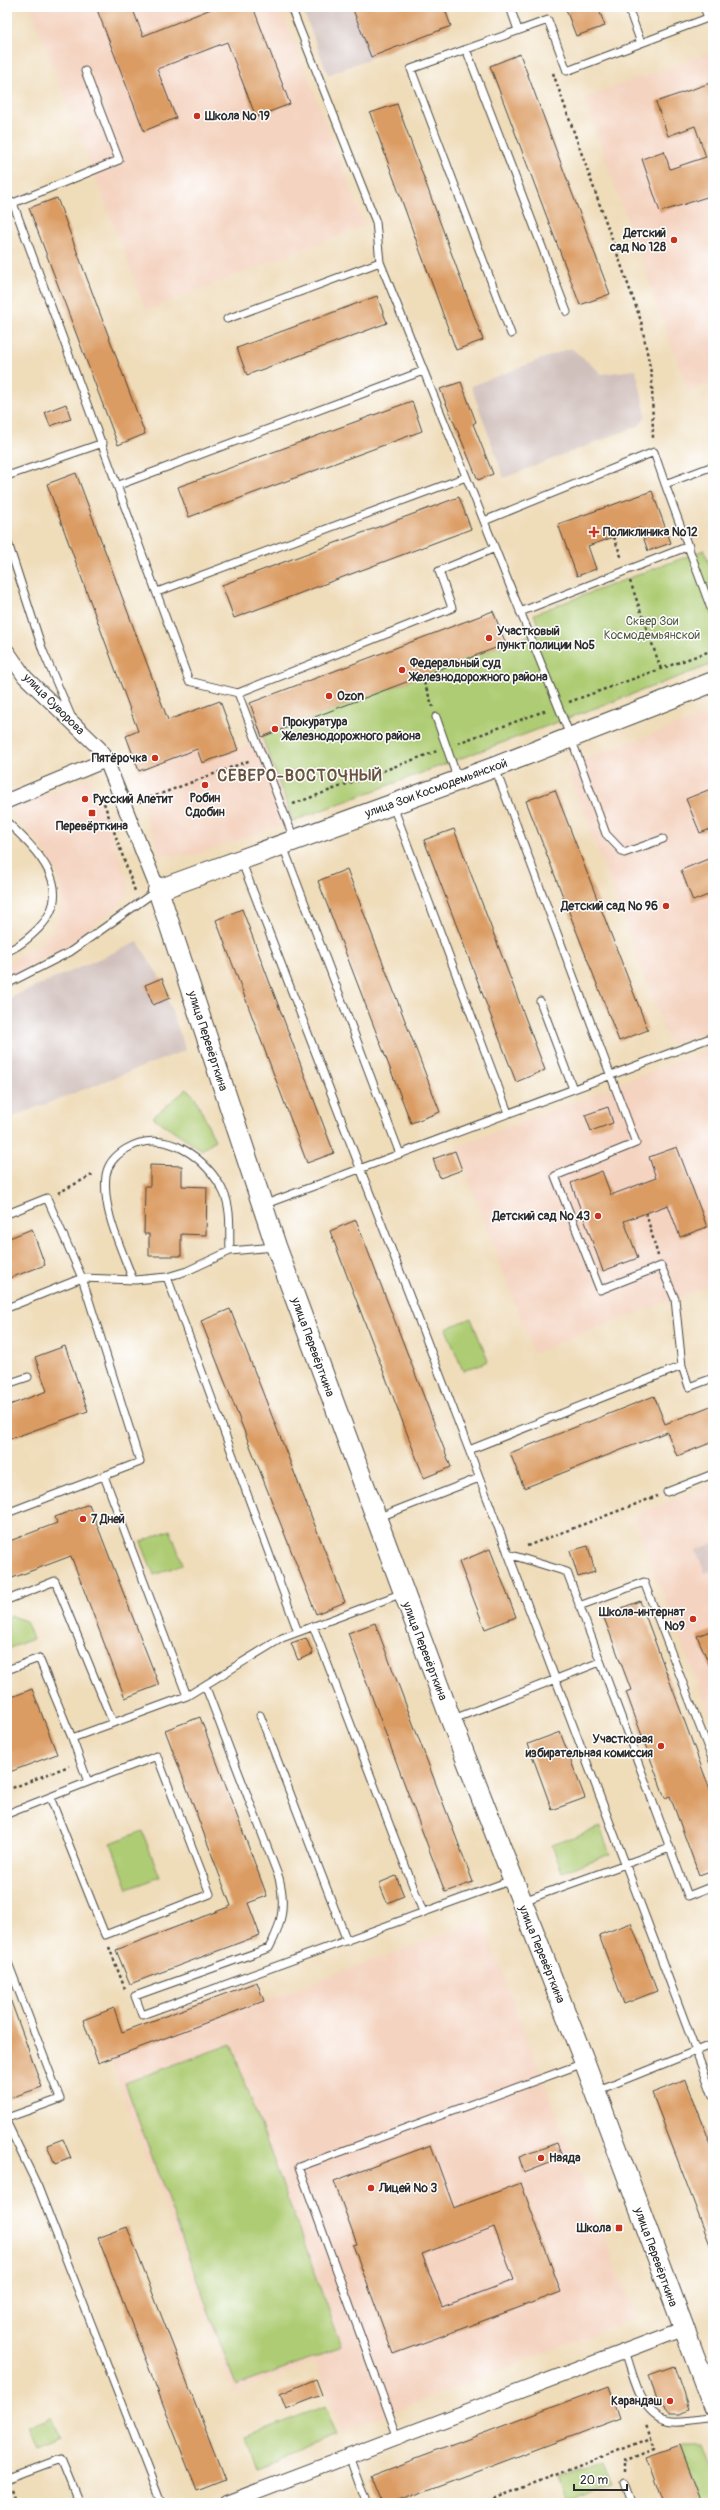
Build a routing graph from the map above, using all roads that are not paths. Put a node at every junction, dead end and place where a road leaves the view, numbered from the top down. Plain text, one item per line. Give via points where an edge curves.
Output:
1 (291, 7) edge
2 (510, 7) edge
3 (628, 7) edge
4 (704, 7) edge
5 (711, 17) edge
6 (518, 30) junction
7 (641, 43) junction
8 (466, 49) junction
9 (85, 71) dead end
10 (380, 262) junction
11 (567, 312) dead end
12 (227, 319) dead end
13 (511, 334) dead end
14 (424, 371) junction
15 (103, 443) junction
16 (713, 466) edge
17 (7, 476) edge
18 (466, 477) junction
19 (665, 484) junction
20 (119, 485) junction
21 (484, 521) junction
22 (7, 540) edge
23 (689, 546) junction
24 (495, 548) junction
25 (157, 592) junction
26 (520, 612) junction
27 (713, 614) edge
28 (7, 651) edge
29 (713, 682) edge
30 (238, 693) junction
31 (436, 717) road end
32 (74, 724) junction
33 (571, 738) junction
34 (106, 760) junction
35 (495, 767) junction
36 (458, 780) junction
37 (7, 801) edge
38 (392, 804) junction
39 (7, 822) edge
40 (662, 839) dead end
41 (288, 842) junction
42 (241, 860) junction
43 (158, 890) junction
44 (7, 951) edge
45 (7, 984) edge
46 (540, 1001) dead end
47 (713, 1037) edge
48 (610, 1075) junction
49 (573, 1089) junction
50 (508, 1113) junction
51 (400, 1154) junction
52 (360, 1168) junction
53 (262, 1205) junction
54 (7, 1214) edge
55 (276, 1246) junction
56 (230, 1251) junction
57 (167, 1277) junction
58 (82, 1278) junction
59 (134, 1280) junction
60 (7, 1308) edge
61 (682, 1366) junction
62 (28, 1376) dead end
63 (713, 1378) edge
64 (7, 1384) edge
65 (469, 1450) junction
66 (713, 1474) edge
67 (104, 1476) junction
68 (479, 1478) junction
69 (667, 1492) road end
70 (7, 1513) edge
71 (376, 1518) junction
72 (508, 1554) junction
73 (403, 1593) junction
74 (7, 1600) edge
75 (579, 1606) junction
76 (313, 1626) junction
77 (298, 1632) junction
78 (600, 1662) junction
79 (7, 1670) edge
80 (555, 1680) junction
81 (205, 1685) junction
82 (187, 1696) junction
83 (260, 1715) dead end
84 (451, 1720) junction
85 (113, 1723) junction
86 (72, 1738) junction
87 (713, 1761) edge
88 (88, 1782) junction
89 (50, 1797) junction
90 (7, 1814) edge
91 (670, 1848) junction
92 (625, 1864) junction
93 (512, 1880) junction
94 (713, 1886) edge
95 (521, 1902) junction
96 (423, 1912) junction
97 (347, 1941) junction
98 (7, 1960) edge
99 (713, 2044) edge
100 (696, 2051) junction
101 (585, 2063) junction
102 (595, 2091) junction
103 (713, 2096) edge
104 (7, 2118) edge
105 (7, 2123) edge
106 (683, 2329) junction
107 (625, 2351) junction
108 (708, 2379) edge
109 (713, 2406) edge
110 (713, 2417) edge
111 (398, 2438) junction
112 (349, 2456) junction
113 (7, 2479) edge
114 (624, 2484) road end
115 (247, 2499) edge
116 (79, 2503) edge
117 (161, 2503) edge
118 (226, 2503) edge
119 (366, 2503) edge
120 (631, 2503) edge

1 - 10 lane via 376,222
2 - 6 lane
3 - 7 lane
4 - 5 lane
5 - 7 lane
6 - 7 lane via 548,20 567,71
6 - 8 lane
8 - 11 lane
8 - 13 lane via 411,69
9 - 15 lane via 120,160 13,203
10 - 12 lane
10 - 14 lane
14 - 18 lane
14 - 20 lane
15 - 17 lane
15 - 20 lane
16 - 19 lane
18 - 21 lane
18 - 25 lane
19 - 21 lane via 654,452
19 - 23 lane
20 - 25 lane
21 - 24 lane
22 - 32 lane via 43,650
23 - 26 lane
23 - 27 lane
24 - 26 lane
24 - 30 lane via 439,571 452,608
25 - 30 lane via 189,681
26 - 33 lane
28 - 32 street, улица Суворова via 25,676
29 - 33 street, улица Зои Космодемьянской
30 - 41 lane via 282,808
31 - 36 lane
32 - 34 street, улица Суворова via 99,748
33 - 35 street, улица Зои Космодемьянской
33 - 40 lane via 606,834 624,853
34 - 37 street
34 - 43 street, улица Суворова
35 - 36 street, улица Зои Космодемьянской
35 - 48 lane
36 - 38 street, улица Зои Космодемьянской
38 - 41 street, улица Зои Космодемьянской
38 - 50 lane
39 - 44 lane via 37,853 49,871 56,893 54,906 47,920 33,935
41 - 42 street, улица Зои Космодемьянской
41 - 51 lane
42 - 43 street, улица Зои Космодемьянской
42 - 52 lane
43 - 45 lane via 70,952
43 - 53 street, улица Перевёрткина
46 - 49 lane
47 - 48 lane
48 - 49 lane
48 - 61 lane via 636,1143 554,1176 600,1290 661,1266 675,1298
49 - 50 lane
50 - 51 lane
51 - 52 lane
52 - 53 lane
52 - 65 lane
53 - 55 street, улица Перевёрткина
54 - 58 lane via 47,1198
55 - 56 lane
55 - 71 street, улица Перевёрткина
56 - 57 lane via 187,1271
56 - 59 lane via 229,1214 225,1195 206,1166 187,1150 170,1143 142,1142 118,1154 108,1165 106,1175 106,1194 113,1229
57 - 59 lane
57 - 77 lane
58 - 59 lane
58 - 60 lane
58 - 67 lane via 140,1462
61 - 63 lane via 689,1387
61 - 65 lane
62 - 64 lane
65 - 68 lane
66 - 69 lane
67 - 70 lane
67 - 82 lane
68 - 71 lane
68 - 72 lane
71 - 73 street, улица Перевёрткина
72 - 75 lane via 567,1572
72 - 80 lane
73 - 76 lane
73 - 84 street, улица Перевёрткина
74 - 85 lane via 55,1581
75 - 78 lane
75 - 87 lane via 644,1582
76 - 77 lane
76 - 96 lane
77 - 81 lane via 282,1638
78 - 80 lane
78 - 91 lane
79 - 86 lane via 39,1658
80 - 84 lane
80 - 92 lane
81 - 82 lane
81 - 97 lane via 279,1878 283,1914 277,1935 269,1948 135,1996 142,2015
82 - 85 lane
83 - 97 lane
84 - 93 street, улица Перевёрткина
85 - 86 lane
86 - 88 lane
88 - 89 lane
88 - 89 lane via 157,1756 210,1894 105,1935
89 - 90 lane
91 - 92 lane
91 - 94 lane via 688,1896
92 - 95 lane
92 - 100 lane
93 - 95 street, улица Перевёрткина
93 - 96 lane
95 - 101 street, улица Перевёрткина
96 - 97 lane
98 - 104 lane via 60,2099
99 - 100 lane
100 - 102 lane
100 - 103 lane
101 - 102 street, улица Перевёрткина
101 - 111 lane via 299,2167
102 - 106 street, улица Перевёрткина
105 - 117 lane via 38,2187
106 - 107 street
106 - 108 street, улица Перевёрткина
107 - 110 lane via 643,2400 652,2412 671,2421
107 - 111 street
108 - 109 street, улица Перевёрткина
111 - 112 street
112 - 115 street
112 - 119 lane
113 - 116 lane via 61,2459
114 - 120 lane
115 - 118 street

